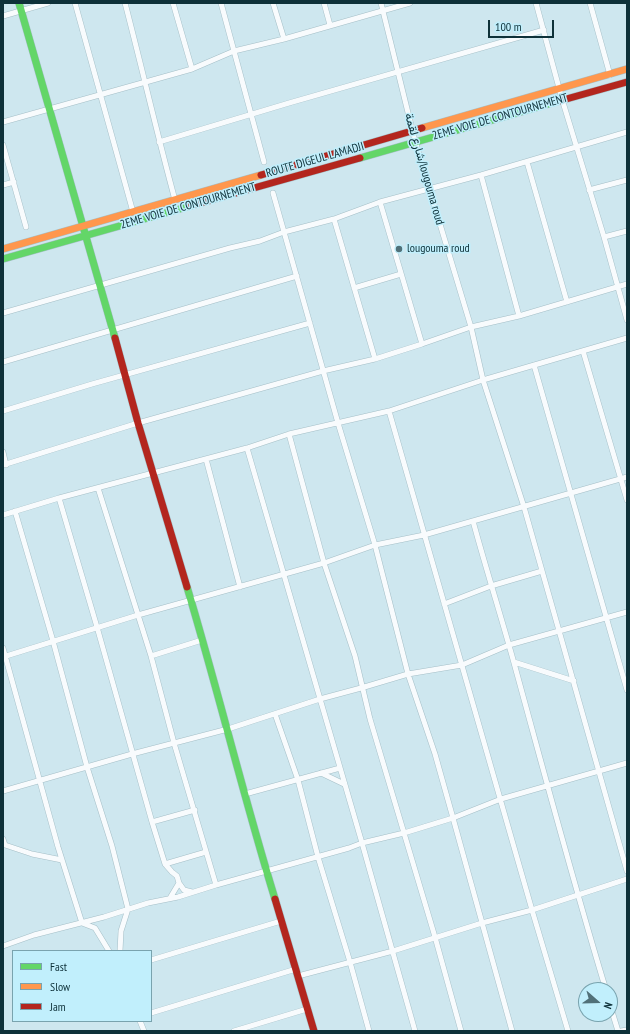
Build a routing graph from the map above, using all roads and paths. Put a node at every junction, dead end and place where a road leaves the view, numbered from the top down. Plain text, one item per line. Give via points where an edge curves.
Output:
1 (19, 3) edge
2 (48, 3) edge
3 (74, 3) edge
4 (125, 3) edge
5 (173, 3) edge
6 (221, 3) edge
7 (273, 3) edge
8 (324, 3) edge
9 (381, 3) edge
10 (410, 3) edge
11 (536, 3) edge
12 (590, 3) edge
13 (383, 10) junction
14 (21, 11) junction
15 (3, 16) edge
16 (330, 25) junction
17 (544, 30) junction
18 (284, 39) junction
19 (234, 51) junction
20 (192, 69) junction
21 (627, 70) edge
22 (397, 72) junction
23 (610, 75) junction
24 (146, 82) junction
25 (627, 82) edge
26 (559, 90) junction
27 (100, 95) junction
28 (562, 99) junction
29 (49, 109) junction
30 (251, 114) junction
31 (3, 122) edge
32 (413, 132) junction
33 (627, 132) edge
34 (415, 141) junction
35 (159, 142) junction
36 (3, 145) edge
37 (576, 147) junction
38 (264, 162) dead end
39 (527, 162) junction
40 (481, 175) junction
41 (627, 180) edge
42 (14, 182) junction
43 (3, 185) edge
44 (430, 188) junction
45 (589, 190) junction
46 (273, 193) dead end
47 (175, 200) junction
48 (380, 202) junction
49 (133, 212) junction
50 (334, 219) junction
51 (83, 226) junction
52 (26, 227) dead end
53 (627, 231) edge
54 (284, 232) junction
55 (86, 235) junction
56 (604, 237) junction
57 (3, 249) edge
58 (3, 259) edge
59 (402, 274) junction
60 (297, 276) junction
61 (627, 284) edge
62 (100, 285) junction
63 (618, 286) junction
64 (354, 288) junction
65 (566, 302) junction
66 (3, 313) edge
67 (519, 316) junction
68 (627, 320) edge
69 (310, 323) junction
70 (471, 327) junction
71 (113, 330) junction
72 (627, 338) edge
73 (422, 344) junction
74 (583, 351) junction
75 (375, 359) junction
76 (3, 362) edge
77 (534, 365) junction
78 (323, 372) junction
79 (125, 375) junction
80 (483, 380) junction
81 (3, 411) edge
82 (389, 411) junction
83 (138, 423) junction
84 (338, 423) junction
85 (289, 434) junction
86 (247, 448) junction
87 (3, 452) edge
88 (206, 459) junction
89 (4, 465) edge
90 (154, 473) junction
91 (627, 477) edge
92 (621, 479) junction
93 (98, 488) junction
94 (570, 493) junction
95 (59, 498) junction
96 (627, 500) edge
97 (524, 507) junction
98 (15, 511) junction
99 (3, 515) edge
100 (473, 521) junction
101 (424, 535) junction
102 (375, 545) junction
103 (324, 563) junction
104 (542, 571) junction
105 (284, 574) junction
106 (491, 586) junction
107 (240, 587) junction
108 (191, 600) junction
109 (444, 604) junction
110 (627, 612) edge
111 (138, 615) junction
112 (606, 618) junction
113 (98, 627) junction
114 (559, 630) junction
115 (202, 640) junction
116 (53, 641) junction
117 (509, 645) junction
118 (3, 648) edge
119 (4, 656) edge
120 (151, 656) junction
121 (514, 662) junction
122 (462, 665) junction
123 (408, 674) junction
124 (574, 681) junction
125 (362, 688) junction
126 (627, 690) edge
127 (320, 699) junction
128 (275, 714) junction
129 (228, 729) junction
130 (174, 743) junction
131 (132, 754) junction
132 (627, 763) edge
133 (87, 767) junction
134 (340, 768) junction
135 (599, 770) junction
136 (321, 773) junction
137 (40, 780) junction
138 (298, 780) junction
139 (344, 784) junction
140 (548, 786) junction
141 (3, 791) edge
142 (245, 794) junction
143 (501, 800) junction
144 (195, 810) junction
145 (453, 818) junction
146 (152, 822) junction
147 (404, 833) junction
148 (3, 839) edge
149 (362, 843) junction
150 (206, 852) junction
151 (318, 857) junction
152 (62, 860) junction
153 (166, 864) junction
154 (266, 871) junction
155 (627, 871) edge
156 (627, 879) edge
157 (179, 883) junction
158 (216, 885) junction
159 (193, 892) junction
160 (577, 896) junction
161 (170, 899) junction
162 (128, 909) junction
163 (532, 910) junction
164 (281, 921) junction
165 (82, 923) junction
166 (482, 923) junction
167 (435, 937) junction
168 (3, 946) edge
169 (108, 950) edge
170 (120, 950) edge
171 (393, 951) junction
172 (152, 960) edge
173 (350, 962) junction
174 (297, 973) junction
175 (604, 982) edge
176 (307, 1009) junction
177 (152, 1012) edge
178 (627, 1030) edge
179 (234, 1031) edge
180 (314, 1031) edge
181 (369, 1031) edge
182 (415, 1031) edge
183 (461, 1031) edge
184 (512, 1031) edge
185 (568, 1031) edge
186 (619, 1031) edge

1 - 14 main road
2 - 14 street
3 - 27 street
4 - 24 street
5 - 20 street
6 - 19 street
7 - 18 street
8 - 16 street
9 - 13 street, شارع لقمة/lougouma roud
10 - 13 street
11 - 17 street
12 - 23 street
13 - 16 street
13 - 22 street, شارع لقمة/lougouma roud
14 - 15 street
14 - 29 main road
16 - 18 street
17 - 22 street
17 - 26 street
18 - 19 street
19 - 20 street
19 - 30 street
20 - 24 street
21 - 23 main road, ROUTE DIGEUL LAMADJI
22 - 30 street
22 - 32 street, شارع لقمة/lougouma roud
23 - 26 main road, ROUTE DIGEUL LAMADJI
24 - 27 street
24 - 35 street
25 - 28 main road, 2EME VOIE DE CONTOURNEMENT
26 - 28 street
26 - 32 main road, ROUTE DIGEUL LAMADJI
27 - 29 street
27 - 49 street
28 - 34 main road, 2EME VOIE DE CONTOURNEMENT
28 - 37 street
29 - 31 street
29 - 51 main road
30 - 35 street
30 - 38 street
32 - 34 street, شارع لقمة/lougouma roud
32 - 47 main road, ROUTE DIGEUL LAMADJI
33 - 37 street
34 - 44 street, شارع لقمة/lougouma roud
34 - 55 main road, 2EME VOIE DE CONTOURNEMENT
35 - 47 street
36 - 42 street
37 - 39 street
37 - 45 street
39 - 40 street
39 - 65 street
40 - 44 street
40 - 67 street
41 - 45 street
42 - 43 street
42 - 52 street
44 - 48 street
44 - 70 street, شارع لقمة/lougouma roud
45 - 56 street
46 - 54 street
47 - 49 main road, ROUTE DIGEUL LAMADJI
48 - 50 street
48 - 59 street
49 - 51 main road, ROUTE DIGEUL LAMADJI
50 - 54 street
50 - 64 street
51 - 55 main road
51 - 57 main road, ROUTE DIGEUL LAMADJI
53 - 56 street
54 - 60 street
54 - 62 street via 260,241
55 - 58 main road, 2EME VOIE DE CONTOURNEMENT
55 - 62 main road
56 - 63 street
59 - 64 street
59 - 73 street
60 - 69 street
60 - 71 street
61 - 63 street
62 - 66 street
62 - 71 main road
63 - 65 street
63 - 68 street
64 - 75 street
65 - 67 street
67 - 70 street
69 - 78 street
69 - 79 street
70 - 73 street
70 - 80 street, شارع لقمة/lougouma roud
71 - 76 street
71 - 79 main road
72 - 74 street
73 - 75 street
74 - 77 street
74 - 92 street
75 - 78 street
77 - 80 street
77 - 94 street
78 - 83 street
78 - 84 street
79 - 81 street
79 - 83 main road
80 - 82 street
80 - 97 street, شارع لقمة/lougouma roud
82 - 84 street
82 - 101 street
83 - 89 street
83 - 90 main road
84 - 85 street
84 - 102 street
85 - 86 street
85 - 103 street
86 - 88 street
86 - 105 street
87 - 89 street
88 - 90 street
88 - 107 street
90 - 93 street
90 - 108 main road
91 - 92 street
92 - 94 street
92 - 96 street
93 - 95 street
93 - 111 street
94 - 97 street
94 - 112 street
95 - 98 street
95 - 113 street
97 - 100 street
97 - 104 street, شارع لقمة/lougouma roud
98 - 99 street
98 - 116 street
100 - 101 street
100 - 106 street
101 - 102 street
101 - 109 street
102 - 103 street
102 - 123 street
103 - 105 street
103 - 125 street
104 - 106 street
104 - 114 street, شارع لقمة/lougouma roud
105 - 107 street
105 - 127 street
106 - 109 street
106 - 117 street
107 - 108 street
108 - 111 street
108 - 115 main road
109 - 122 street
110 - 112 street
111 - 113 street
111 - 120 street
112 - 114 street
112 - 126 street
113 - 116 street
113 - 131 street
114 - 117 street
114 - 124 street, شارع لقمة/lougouma roud
115 - 120 street
115 - 129 main road
116 - 119 street
116 - 133 street
117 - 121 street
117 - 122 street
118 - 119 street
119 - 137 street
120 - 130 street
121 - 124 street
121 - 140 street
122 - 123 street
122 - 143 street
123 - 125 street
123 - 145 street
124 - 135 street, شارع لقمة/lougouma roud
125 - 127 street
125 - 147 street
127 - 128 street
127 - 134 street
128 - 129 street
128 - 138 street
129 - 130 street
129 - 142 main road
130 - 131 street
130 - 144 street
131 - 133 street
131 - 146 street
132 - 135 street
133 - 137 street
133 - 162 street via 112,846
134 - 136 street
134 - 139 street
135 - 140 street
135 - 155 street, شارع لقمة/lougouma roud
136 - 138 street
136 - 139 street
137 - 141 street
137 - 152 street
138 - 142 street
138 - 151 street
139 - 149 street
140 - 143 street
140 - 160 street
142 - 154 main road
143 - 145 street
143 - 163 street
144 - 146 street
144 - 150 street
145 - 147 street
145 - 166 street
146 - 153 street
147 - 149 street
147 - 167 street
148 - 152 street via 5,845
149 - 151 street
149 - 171 street
150 - 153 street
150 - 158 street
151 - 154 street
151 - 173 street
152 - 165 street
153 - 157 street via 177,876
154 - 158 street
154 - 164 main road
156 - 160 street
157 - 159 street via 184,890
157 - 161 street
158 - 159 street
159 - 161 street
160 - 163 street
160 - 175 street
161 - 162 street
162 - 165 street
162 - 170 street
163 - 166 street
163 - 185 street
164 - 172 street
164 - 174 main road
165 - 168 street
165 - 169 street via 94,928
166 - 167 street
166 - 184 street
167 - 171 street
167 - 183 street
171 - 173 street
171 - 182 street
173 - 174 street
173 - 181 street
174 - 176 main road
174 - 177 street
176 - 179 street
176 - 180 main road
178 - 186 street

